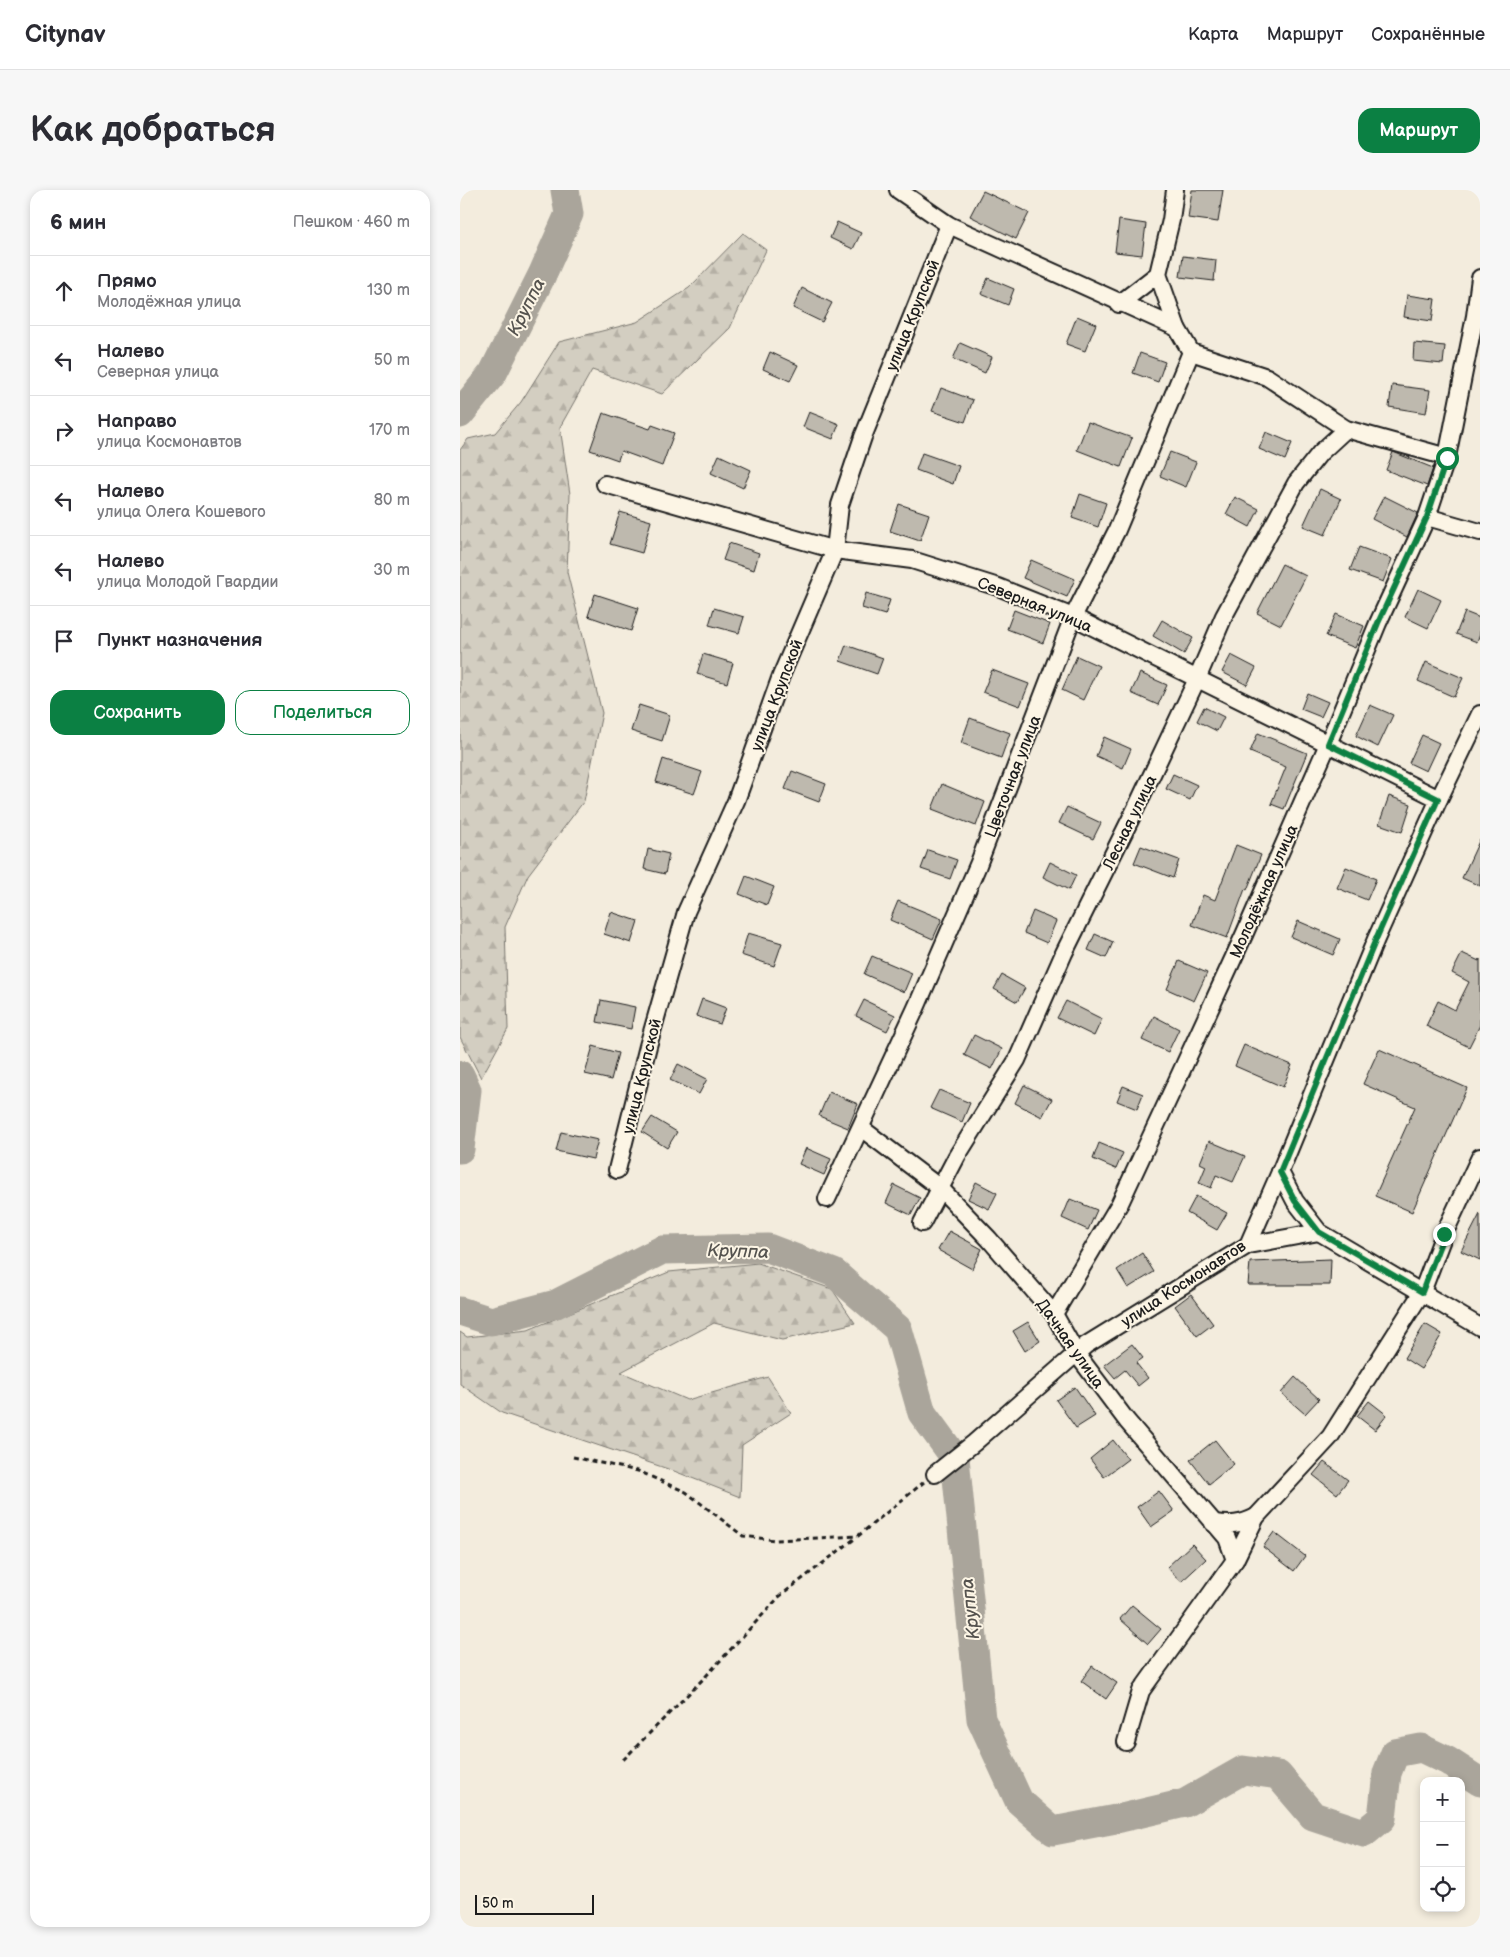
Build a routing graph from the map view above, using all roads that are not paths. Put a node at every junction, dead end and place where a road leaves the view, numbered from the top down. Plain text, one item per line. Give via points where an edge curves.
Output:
1 (898, 190) edge
2 (1175, 190) edge
3 (949, 226) junction
4 (1158, 274) junction
5 (1480, 278) edge
6 (1119, 304) junction
7 (1177, 328) junction
8 (1191, 352) junction
9 (1346, 429) junction
10 (1447, 458) junction
11 (605, 484) dead end
12 (1427, 517) junction
13 (1480, 532) edge
14 (835, 550) junction
15 (1074, 617) junction
16 (1197, 679) junction
17 (1478, 725) edge
18 (1328, 744) junction
19 (1438, 799) junction
20 (861, 1128) junction
21 (1480, 1157) edge
22 (617, 1170) dead end
23 (1280, 1172) junction
24 (940, 1188) junction
25 (827, 1198) dead end
26 (922, 1222) dead end
27 (1319, 1232) junction
28 (1248, 1245) junction
29 (1422, 1292) junction
30 (1054, 1314) junction
31 (1480, 1327) edge
32 (1076, 1353) junction
33 (935, 1474) road end
34 (1256, 1517) junction
35 (1213, 1523) junction
36 (1236, 1560) junction
37 (1126, 1742) dead end

1 - 3 street
2 - 4 street
3 - 6 street
3 - 14 street, улица Крупской via 863,438 840,505
4 - 6 street
4 - 7 street
5 - 10 street, Молодёжная улица
6 - 7 street
7 - 8 street
8 - 9 street via 1267,377
8 - 15 street, Цветочная улица via 1117,530
9 - 10 street
9 - 16 street, Лесная улица via 1320,453 1296,483 1224,616
10 - 12 street, Молодёжная улица
11 - 14 street, Северная улица
12 - 13 street
12 - 18 street, Молодёжная улица via 1378,623
14 - 15 street, Северная улица via 912,560 998,587
14 - 22 street, улица Крупской via 781,676 736,801 686,912
15 - 16 street, Северная улица
15 - 20 street, Цветочная улица via 978,865
16 - 18 street, Северная улица
16 - 24 street, Лесная улица via 1064,953 1017,1060 956,1156
17 - 19 street, улица Космонавтов
18 - 19 street, Северная улица
18 - 30 street, Молодёжная улица via 1120,1203
19 - 23 street, улица Космонавтов via 1372,948
20 - 24 street, Дачная улица
20 - 25 street, Цветочная улица
21 - 29 street via 1444,1234
23 - 27 street via 1295,1201
23 - 28 street, улица Космонавтов
24 - 26 street, Лесная улица
24 - 30 street, Дачная улица
27 - 28 street
27 - 29 street
28 - 32 street, улица Космонавтов
29 - 31 street
29 - 34 street via 1330,1437
30 - 32 street, Дачная улица
32 - 33 street, улица Космонавтов
32 - 35 street, Дачная улица via 1127,1421
34 - 35 street via 1230,1525
34 - 36 street
35 - 36 street, Дачная улица via 1227,1538
36 - 37 street via 1141,1691

